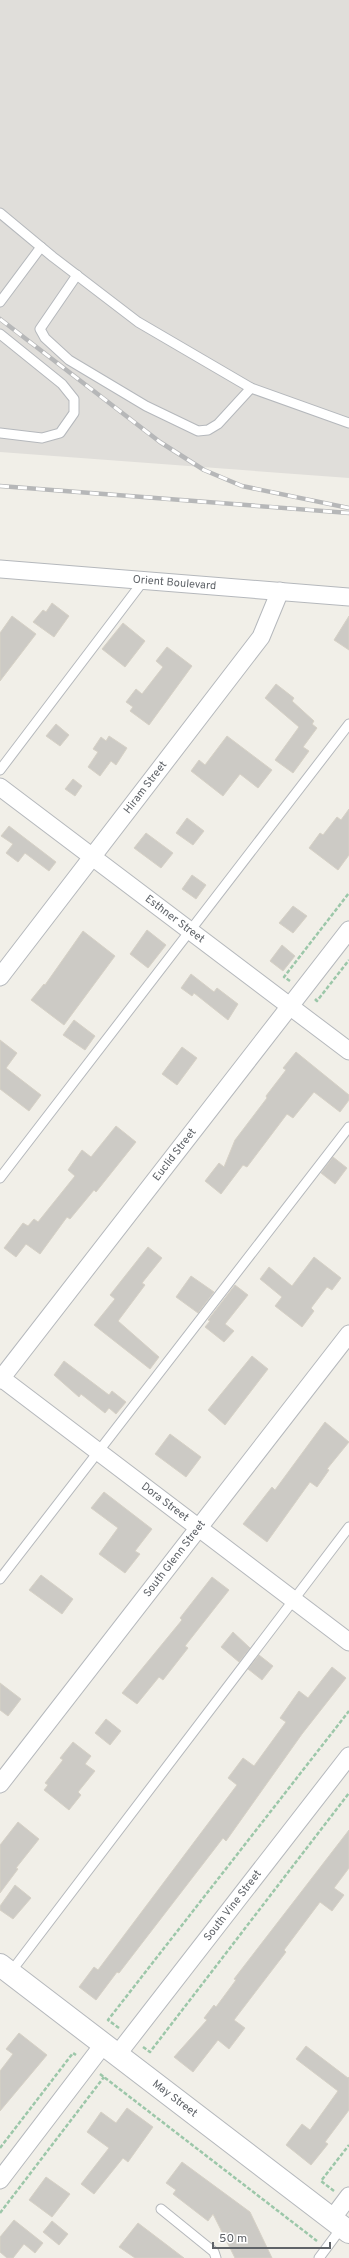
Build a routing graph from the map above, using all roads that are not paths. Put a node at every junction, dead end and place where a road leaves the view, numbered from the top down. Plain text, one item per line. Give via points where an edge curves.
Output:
1 (0, 214) edge
2 (41, 247) junction
3 (77, 275) junction
4 (0, 302) edge
5 (0, 334) edge
6 (251, 388) junction
7 (349, 423) edge
8 (0, 433) edge
9 (0, 569) edge
10 (144, 580) junction
11 (280, 591) junction
12 (349, 597) edge
13 (349, 724) edge
14 (0, 770) edge
15 (0, 787) edge
16 (93, 857) junction
17 (190, 930) junction
18 (349, 930) edge
19 (0, 977) edge
20 (290, 1006) junction
21 (349, 1052) edge
22 (349, 1127) edge
23 (0, 1178) edge
24 (349, 1334) edge
25 (1, 1378) edge
26 (98, 1452) junction
27 (349, 1527) edge
28 (199, 1529) junction
29 (0, 1579) edge
30 (293, 1600) junction
31 (349, 1642) edge
32 (349, 1756) edge
33 (0, 1784) edge
34 (5, 1969) edge
35 (110, 2050) junction
36 (0, 2180) edge
37 (349, 2196) edge
38 (161, 2209) dead end
39 (341, 2226) edge
40 (216, 2258) edge
41 (319, 2258) edge

1 - 2 lane
2 - 3 lane
2 - 4 lane
3 - 6 lane via 138,322
3 - 6 lane via 40,329 45,338 69,360 146,406 198,431 208,430 218,424
5 - 8 lane via 62,384 74,399 74,413 60,433 42,438
6 - 7 lane
9 - 10 street, Orient Boulevard
10 - 11 street, Orient Boulevard
10 - 14 lane
11 - 12 street, Orient Boulevard
11 - 16 street, Hiram Street via 261,637
13 - 17 lane
15 - 16 street, Esthner Street
16 - 17 street, Esthner Street
16 - 19 street, Hiram Street
17 - 20 street, Esthner Street
17 - 23 lane
18 - 20 street, Euclid Street
20 - 21 street, Esthner Street
20 - 25 street, Euclid Street
22 - 26 lane
24 - 28 street, South Glenn Street
25 - 26 street, Dora Street
26 - 28 street, Dora Street
26 - 29 lane
27 - 30 lane
28 - 30 street, Dora Street
28 - 33 street, South Glenn Street
30 - 31 street, Dora Street
30 - 34 lane
32 - 35 street, South Vine Street
34 - 35 street, May Street
35 - 36 street, South Vine Street via 88,2065
35 - 39 street, May Street
37 - 39 street
38 - 40 lane via 214,2252
39 - 41 lane

